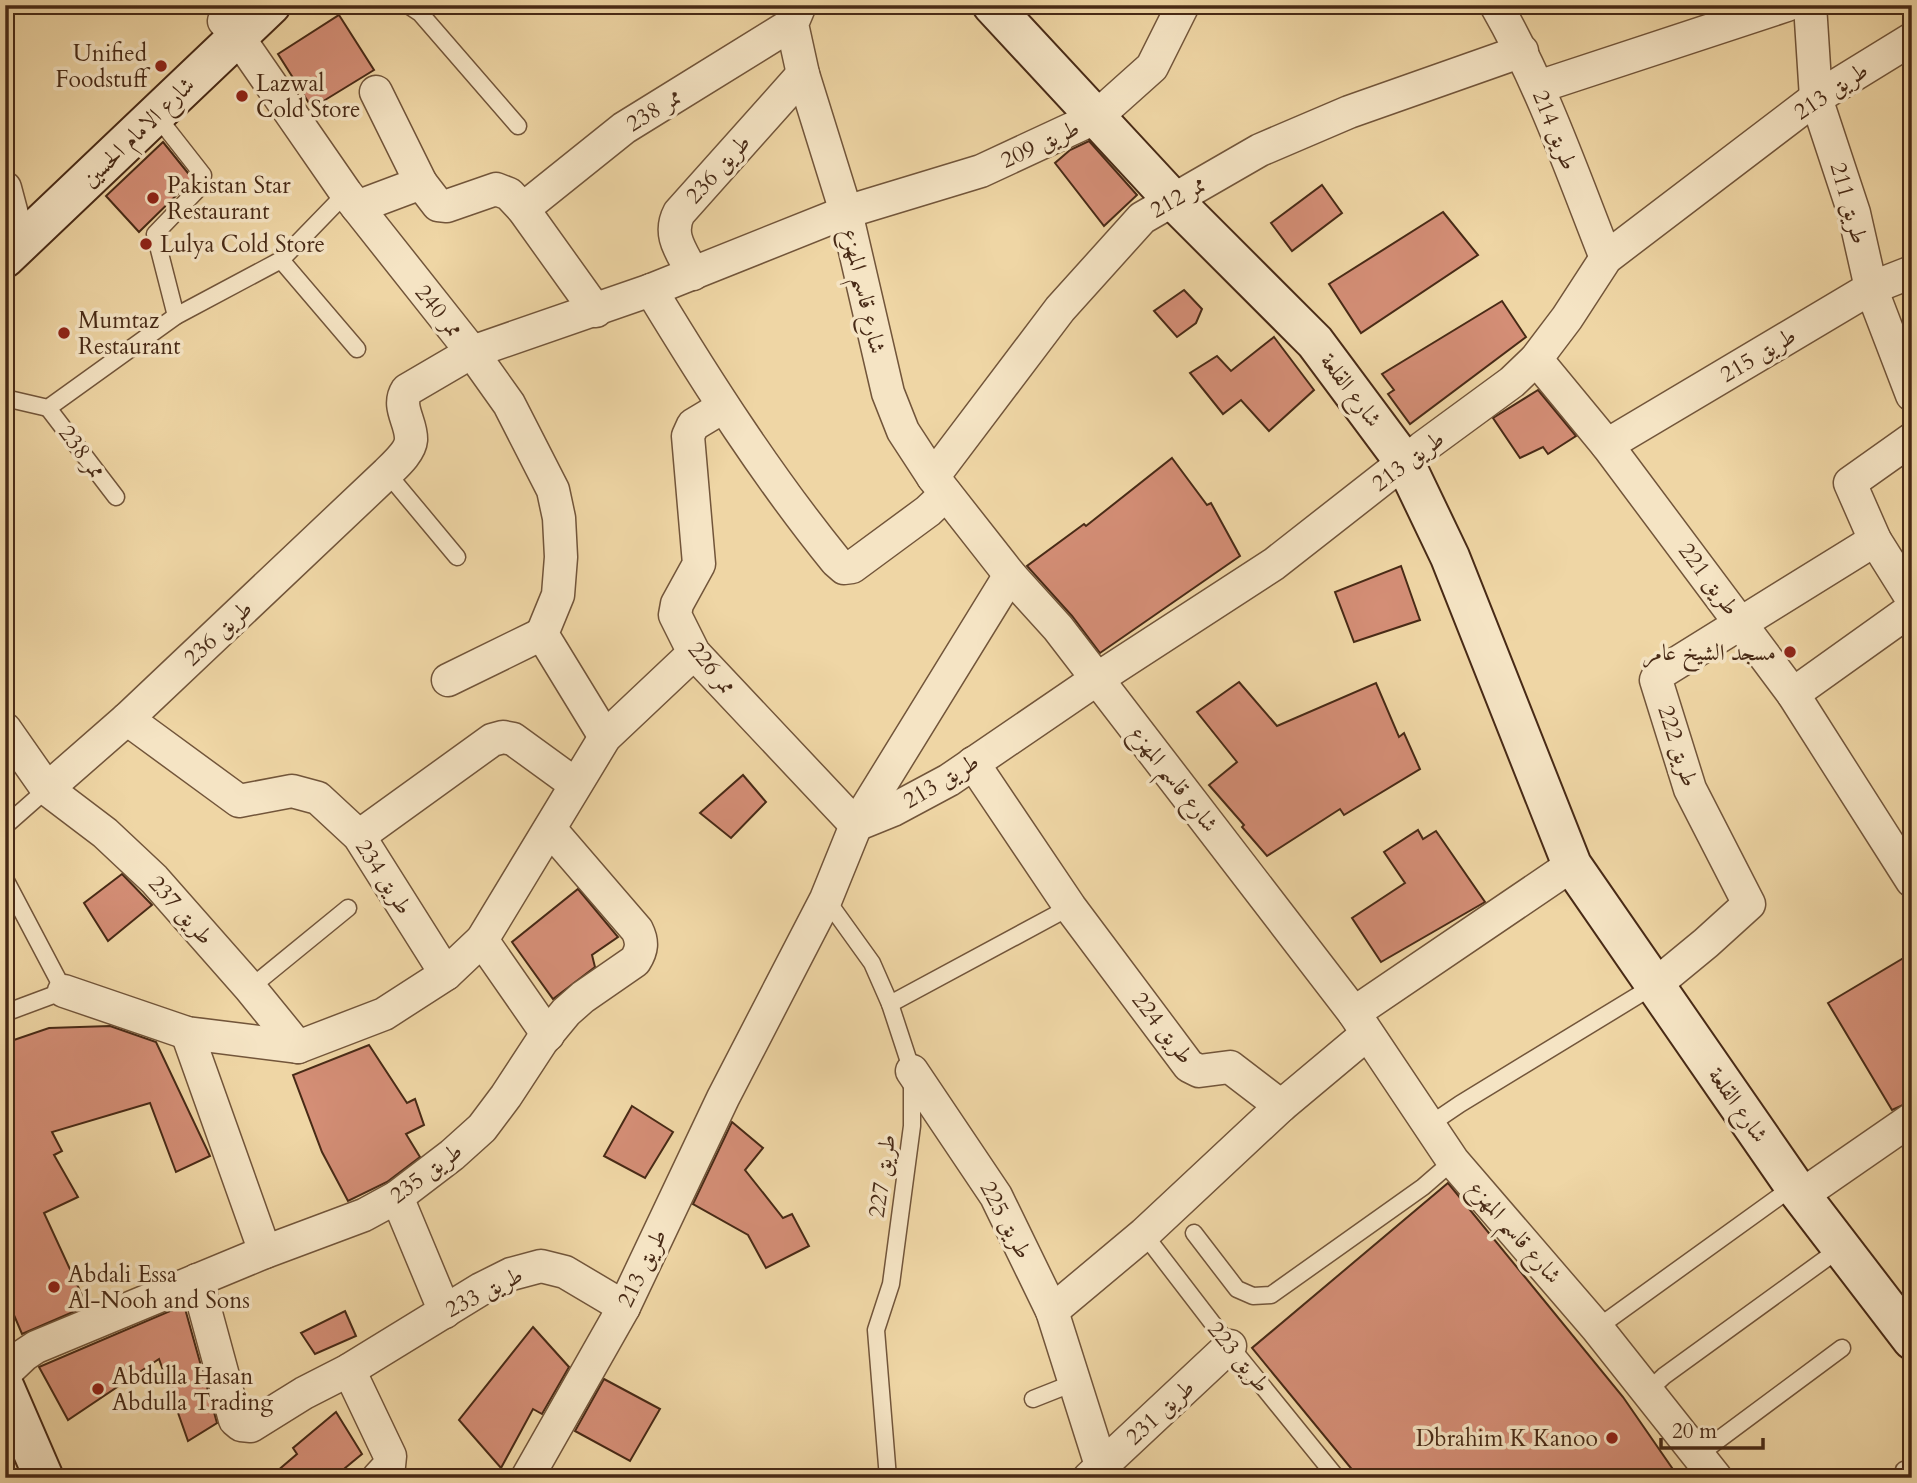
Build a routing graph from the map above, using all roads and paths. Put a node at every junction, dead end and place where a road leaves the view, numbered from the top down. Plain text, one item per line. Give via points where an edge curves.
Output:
1 (271, 5) edge
2 (408, 5) edge
3 (992, 5) edge
4 (1183, 5) edge
5 (1496, 5) edge
6 (1787, 5) edge
7 (1810, 5) edge
8 (796, 14) edge
9 (234, 21) edge
10 (1912, 39) edge
11 (1522, 51) junction
12 (803, 74) junction
13 (1538, 87) junction
14 (376, 92) dead end
15 (1816, 98) junction
16 (155, 114) junction
17 (1096, 118) junction
18 (519, 127) dead end
19 (421, 183) junction
20 (1171, 199) junction
21 (352, 200) junction
22 (523, 209) junction
23 (846, 212) junction
24 (11, 226) edge
25 (1606, 258) junction
26 (281, 260) junction
27 (1912, 272) edge
28 (693, 274) junction
29 (1871, 288) junction
30 (651, 290) junction
31 (596, 311) junction
32 (177, 316) junction
33 (357, 349) dead end
34 (472, 352) junction
35 (1536, 359) junction
36 (1912, 395) edge
37 (5, 398) edge
38 (723, 407) junction
39 (48, 408) junction
40 (1912, 439) edge
41 (1607, 445) junction
42 (1405, 463) junction
43 (387, 473) junction
44 (939, 486) junction
45 (116, 497) dead end
46 (1875, 540) junction
47 (457, 557) dead end
48 (1010, 575) junction
49 (1912, 599) edge
50 (1912, 609) edge
51 (1742, 623) junction
52 (542, 634) junction
53 (694, 653) junction
54 (1097, 679) junction
55 (448, 680) dead end
56 (1793, 694) junction
57 (127, 719) junction
58 (5, 729) edge
59 (605, 737) junction
60 (973, 763) junction
61 (575, 784) junction
62 (47, 789) junction
63 (856, 825) junction
64 (5, 826) edge
65 (550, 829) junction
66 (359, 836) junction
67 (1573, 866) junction
68 (5, 879) edge
69 (1912, 880) edge
70 (826, 899) junction
71 (1070, 907) junction
72 (348, 908) dead end
73 (482, 940) junction
74 (446, 974) junction
75 (1655, 985) junction
76 (250, 988) junction
77 (64, 990) junction
78 (890, 1004) junction
79 (5, 1013) edge
80 (1360, 1024) junction
81 (187, 1034) junction
82 (548, 1035) junction
83 (298, 1047) junction
84 (912, 1071) junction
85 (1281, 1106) junction
86 (1912, 1119) edge
87 (1429, 1125) junction
88 (1453, 1161) junction
89 (1798, 1191) junction
90 (397, 1197) junction
91 (1194, 1233) dead end
92 (1144, 1234) junction
93 (1842, 1247) junction
94 (265, 1252) junction
95 (197, 1280) junction
96 (624, 1307) junction
97 (1052, 1311) junction
98 (445, 1312) junction
99 (1597, 1328) junction
100 (1912, 1340) edge
101 (1230, 1346) junction
102 (1842, 1349) dead end
103 (349, 1370) junction
104 (1076, 1382) junction
105 (7, 1391) edge
106 (1648, 1391) junction
107 (1033, 1399) dead end
108 (1707, 1466) edge
109 (1098, 1475) edge
110 (44, 1478) edge
111 (378, 1478) edge
112 (527, 1478) edge
113 (888, 1478) edge
114 (1337, 1478) edge

1 - 9 street, شارع الامام الحسين
2 - 18 lane
3 - 17 street, شارع القلعة
4 - 17 street, طريق 209 via 1152,67
5 - 11 street, طريق 214
6 - 13 street
7 - 15 street, طريق 211
8 - 12 street, شارع قاسم المهزع
8 - 22 street, ممر 238 via 624,128
9 - 16 street, شارع الامام الحسين
9 - 21 street, ممر 240
9 - 24 street, شارع الامام الحسين
10 - 15 street, طريق 213
11 - 13 street, طريق 214
11 - 20 street, ممر 212 via 1349,112 1260,150
12 - 23 street, شارع قاسم المهزع
12 - 28 street, طريق 236 via 673,223
13 - 25 street, طريق 214
14 - 19 street
15 - 25 street, طريق 213
15 - 29 street, طريق 211 via 1854,213
16 - 24 street, شارع الامام الحسين
16 - 32 lane via 203,175 201,186 155,234
17 - 20 street, شارع القلعة
17 - 23 street, طريق 209 via 981,171
19 - 21 street, ممر 238
19 - 22 street via 438,205 496,189 509,194
20 - 42 street, شارع القلعة via 1315,342
20 - 44 street, ممر 212 via 1142,218 1060,309
21 - 26 lane, ممر 238
21 - 34 street, ممر 240
22 - 31 street
23 - 28 street, طريق 236
23 - 44 street, شارع قاسم المهزع via 888,393 904,431
25 - 35 street, طريق 213
26 - 32 lane, ممر 238
26 - 33 lane
27 - 29 street, طريق 215
28 - 30 street, طريق 236
29 - 36 street, طريق 211
29 - 41 street, طريق 215
30 - 31 street, طريق 236
30 - 38 street
31 - 34 street, طريق 236
32 - 39 lane, ممر 238
34 - 43 street, طريق 236 via 407,390 402,400 411,441
34 - 52 street, ممر 240 via 509,404 553,490 561,557 558,595
35 - 41 street, طريق 221
35 - 42 street, طريق 213
37 - 39 lane, ممر 238
38 - 44 street via 792,507 844,568 852,567 928,511
38 - 53 street, ممر 226 via 693,425 688,436 699,564 674,609
39 - 45 lane, ممر 238
40 - 46 street via 1850,483
41 - 51 street, طريق 221
42 - 54 street, طريق 213 via 1274,564
42 - 67 street, شارع القلعة via 1450,557
43 - 47 lane
43 - 57 street, طريق 236
44 - 48 street, شارع قاسم المهزع
46 - 49 street
46 - 51 street
48 - 54 street, شارع قاسم المهزع
48 - 63 street, طريق 213
50 - 56 street
51 - 56 street, طريق 221
51 - 75 street, طريق 222 via 1656,680 1690,789 1749,904
52 - 55 street
52 - 59 street
53 - 59 street
53 - 63 street, ممر 226
54 - 60 street, طريق 213
54 - 80 street, شارع قاسم المهزع
56 - 69 street, طريق 221
57 - 62 street, طريق 236
57 - 66 street, طريق 234 via 239,801 292,791 318,798
58 - 62 street, طريق 237
59 - 61 street
60 - 63 street, طريق 213 via 893,810
60 - 71 street, طريق 224
61 - 65 street
61 - 66 street via 513,739 503,737 492,740
62 - 64 lane
62 - 76 street, طريق 237 via 155,879
63 - 70 street, طريق 213
65 - 73 street
65 - 82 street, طريق 235 via 632,924 642,946 635,961 583,997
66 - 74 street, طريق 234
67 - 75 street, شارع القلعة
67 - 80 street
68 - 77 lane
70 - 78 lane, طريق 227 via 872,963
70 - 96 street, طريق 213 via 723,1098
71 - 78 lane
71 - 85 street, طريق 224 via 1189,1066 1199,1071 1230,1067
72 - 76 lane, طريق 234
73 - 74 street
73 - 82 street
74 - 83 street via 384,1014
75 - 87 lane
75 - 89 street, شارع القلعة
76 - 83 street, طريق 237
77 - 79 lane
77 - 81 street
78 - 84 lane, طريق 227
80 - 85 street
80 - 87 street, شارع قاسم المهزع
81 - 83 street
81 - 94 street
82 - 90 street, طريق 235 via 482,1128
84 - 97 street, طريق 225 via 996,1196
84 - 113 lane, طريق 227 via 912,1126 891,1284 876,1330
85 - 92 street
86 - 89 street
87 - 88 street, شارع قاسم المهزع
88 - 91 lane via 1271,1296 1253,1296 1237,1289
88 - 99 street, شارع قاسم المهزع
89 - 93 street, شارع القلعة
89 - 99 lane
90 - 94 street, طريق 235 via 364,1215
90 - 98 street
92 - 97 street
92 - 101 lane, طريق 223
93 - 100 street, شارع القلعة
93 - 106 lane
94 - 95 street, طريق 235
95 - 103 street, طريق 233 via 235,1420 241,1425 251,1426
95 - 105 street, طريق 235 via 36,1347 24,1355
96 - 98 street, طريق 233 via 565,1272 541,1266 511,1274
96 - 112 street, طريق 213
97 - 104 street, طريق 225
98 - 103 street, طريق 233
99 - 106 street, شارع قاسم المهزع
101 - 109 street, طريق 231
101 - 114 lane, طريق 223
102 - 108 lane
103 - 111 street via 390,1456 389,1466
104 - 107 lane
104 - 109 street, طريق 225
105 - 110 street
106 - 108 street, شارع قاسم المهزع

